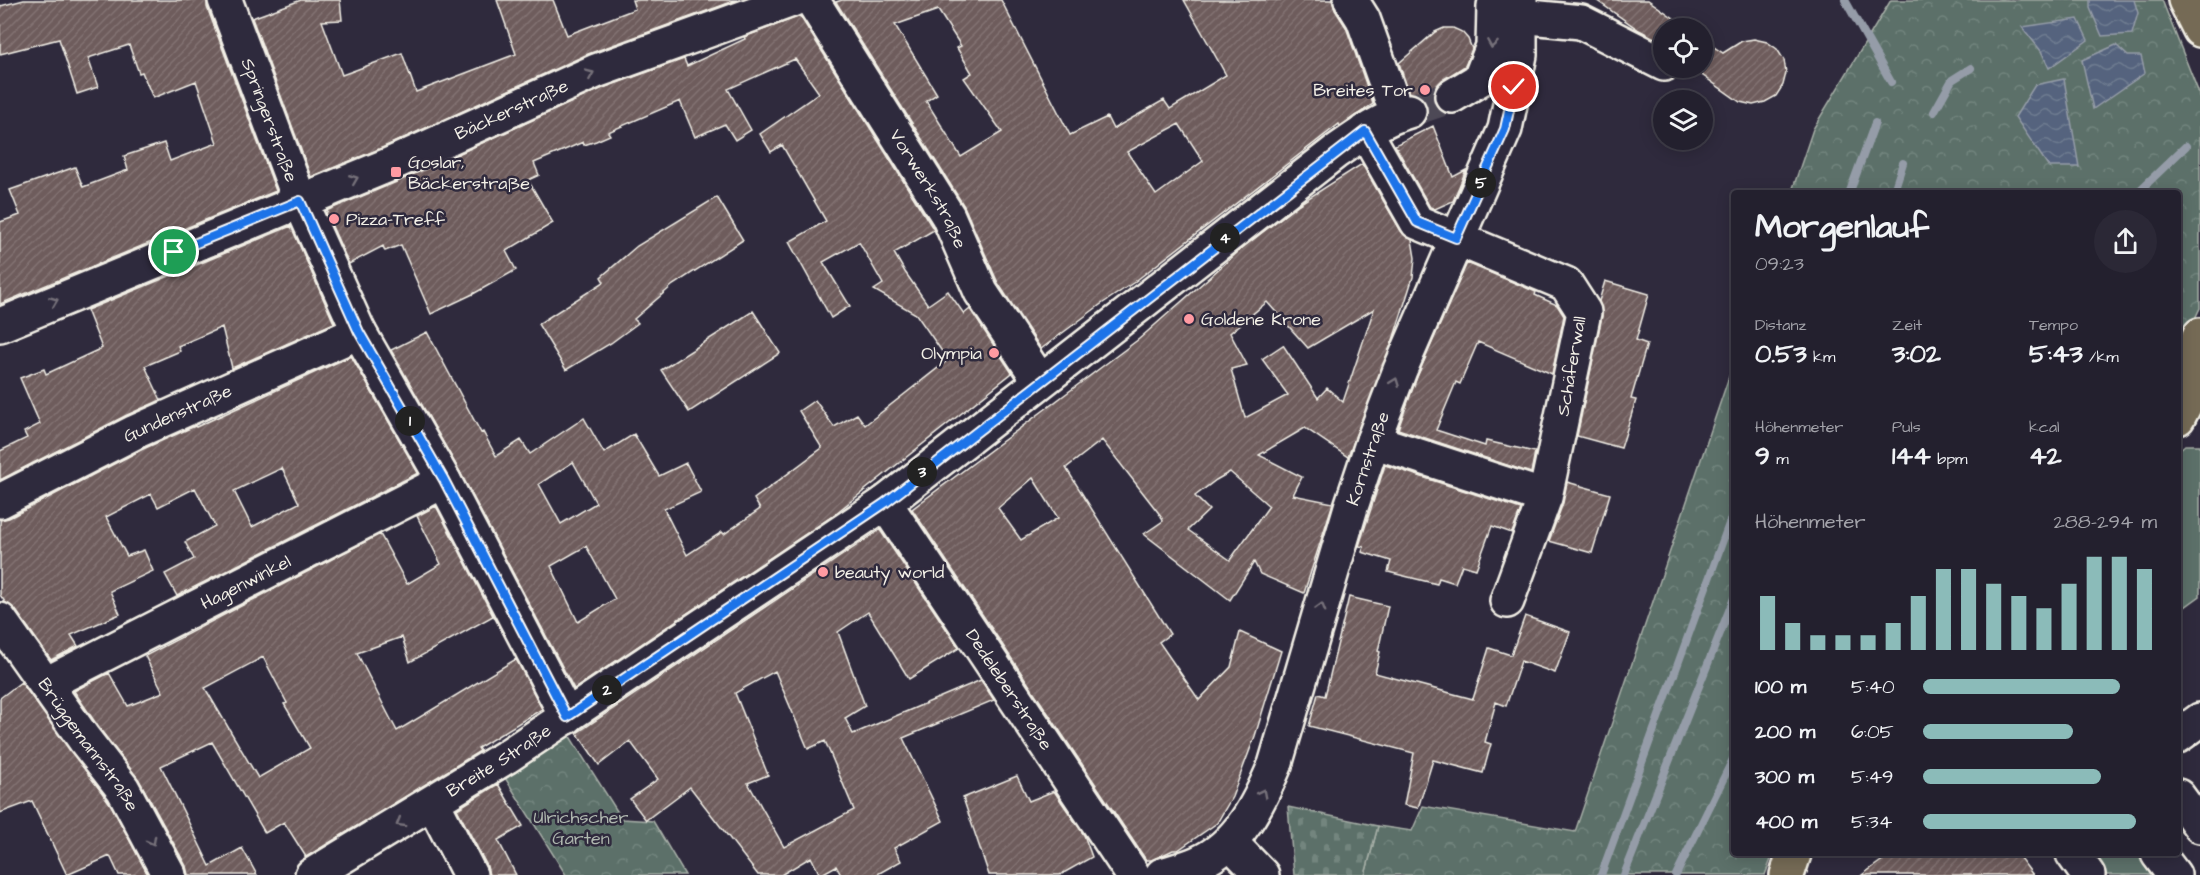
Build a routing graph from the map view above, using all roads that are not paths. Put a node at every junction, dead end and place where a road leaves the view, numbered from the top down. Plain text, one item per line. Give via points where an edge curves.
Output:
1 (225, 0) edge
2 (792, 0) edge
3 (812, 0) edge
4 (1351, 0) edge
5 (2185, 0) edge
6 (1506, 4) edge
7 (2200, 30) edge
8 (1653, 59) edge
9 (1452, 96) tunnel mouth
10 (1365, 131) junction
11 (300, 201) junction
12 (1456, 238) junction
13 (0, 324) edge
14 (359, 332) junction
15 (2200, 335) edge
16 (2181, 375) edge
17 (2200, 375) edge
18 (1040, 381) junction
19 (2181, 412) edge
20 (1373, 441) junction
21 (444, 480) junction
22 (1545, 497) junction
23 (0, 501) edge
24 (885, 503) junction
25 (1507, 601) dead end
26 (0, 620) edge
27 (46, 684) junction
28 (567, 717) junction
29 (2200, 720) edge
30 (2181, 734) edge
31 (2181, 800) edge
32 (433, 803) junction
33 (2200, 826) edge
34 (1230, 842) junction
35 (1793, 856) edge
36 (2074, 856) edge
37 (2160, 856) edge
38 (170, 875) edge
39 (312, 875) edge
40 (470, 875) edge
41 (1133, 875) edge
42 (1162, 875) edge
43 (1262, 875) edge
44 (1787, 875) edge
45 (2088, 875) edge
46 (2174, 875) edge

1 - 11 street, Springerstraße
11 -> 2 street, Bäckerstraße via 596,71
3 - 18 street, Vorwerkstraße via 948,216 981,291
4 - 10 street, Breite Straße via 1403,113
5 - 7 main road
6 - 8 street via 1581,22
6 -> 9 street via 1480,80
6 - 12 street, Kornstraße via 1520,55 1505,129
10 - 12 street, Schäferwall via 1417,222
10 - 18 street, Breite Straße
13 -> 11 street, Bäckerstraße
11 - 14 street, Springerstraße
20 -> 12 street, Kornstraße
12 - 22 street, Schäferwall via 1566,284 1584,312
14 - 21 street, Springerstraße
14 - 23 street, Gundenstraße via 135,432
15 - 16 main road
17 - 19 main road
18 - 24 street, Breite Straße
20 - 22 street
34 -> 20 street, Kornstraße via 1263,794 1275,765
21 - 27 street, Hagenwinkel
21 - 28 street, Springerstraße
22 - 25 street, Schäferwall
24 - 28 street, Breite Straße
24 - 41 street, Dedeleberstraße
26 - 27 street, Brüggemannstraße
27 -> 38 street, Brüggemannstraße via 123,789
28 - 32 street, Breite Straße
29 - 30 street
31 - 33 street
32 -> 39 street, Breite Straße
32 - 40 street
34 - 42 street, Kornstraße via 1198,863
34 - 43 street
35 - 44 main road
36 - 45 street
37 - 46 street

